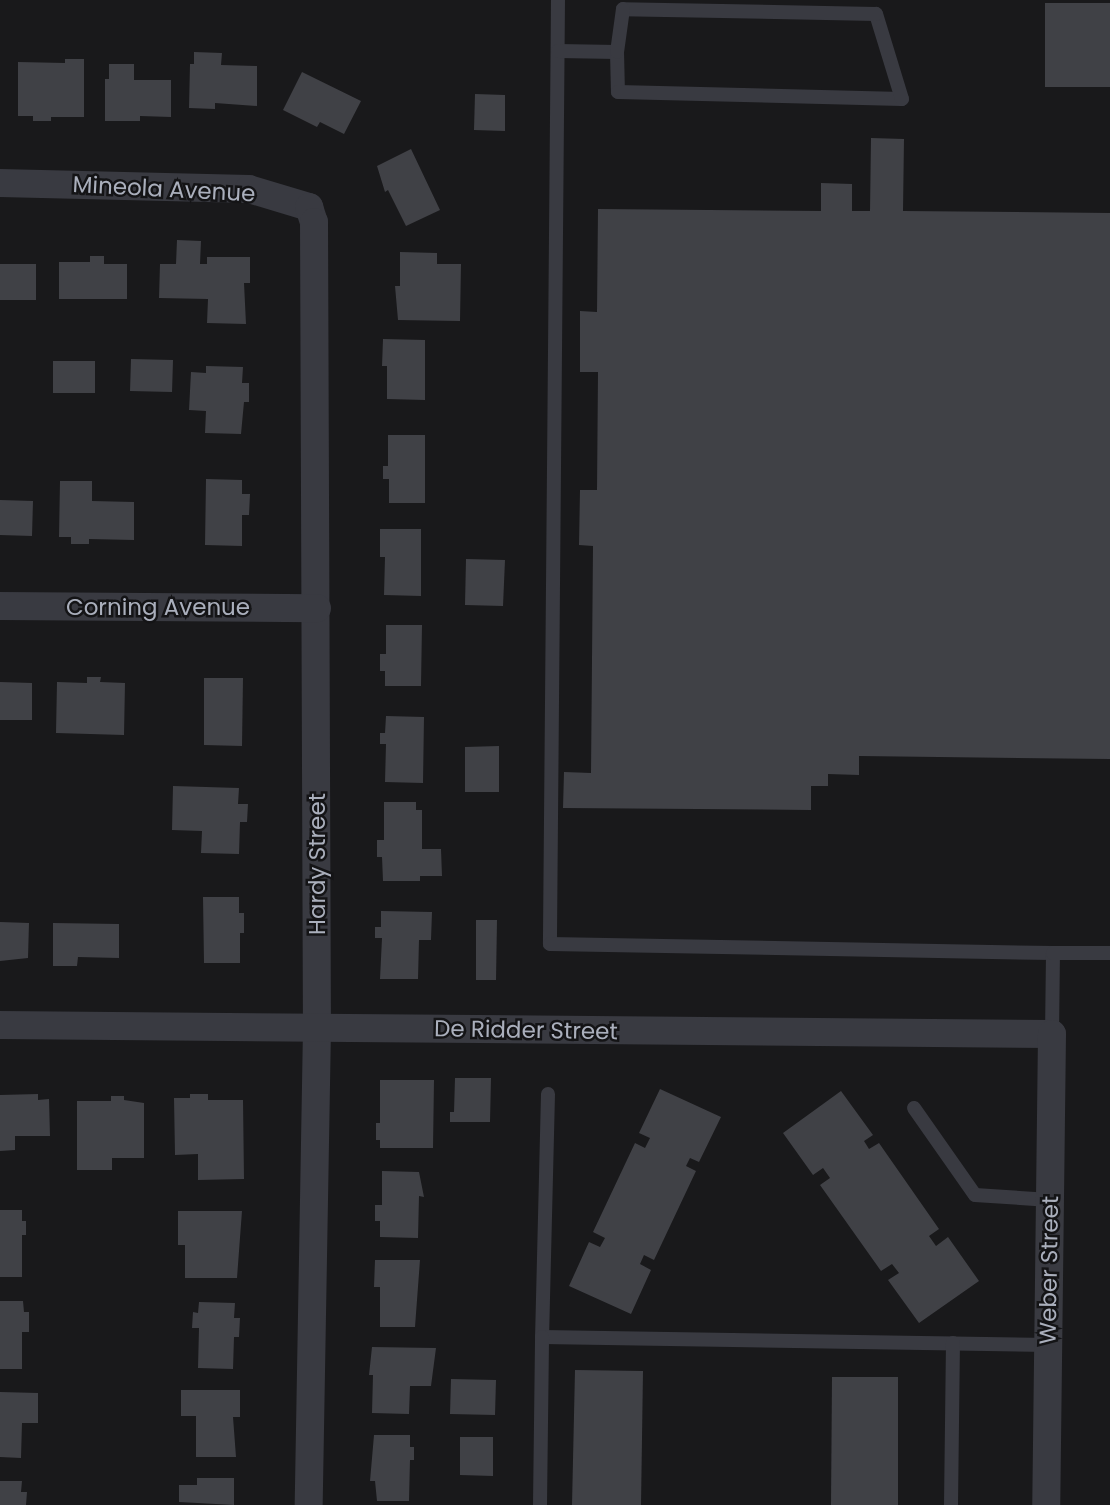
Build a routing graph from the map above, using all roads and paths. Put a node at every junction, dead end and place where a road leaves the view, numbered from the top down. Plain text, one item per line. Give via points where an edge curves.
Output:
1 (558, 0) edge
2 (558, 51) junction
3 (617, 52) junction
4 (0, 183) edge
5 (314, 222) joint
6 (0, 606) edge
7 (317, 608) junction
8 (1053, 953) junction
9 (1110, 953) edge
10 (0, 1025) edge
11 (317, 1028) junction
12 (1052, 1034) junction
13 (548, 1094) dead end
14 (914, 1108) dead end
15 (1050, 1200) junction
16 (542, 1337) junction
17 (953, 1343) junction
18 (1048, 1345) junction
19 (309, 1505) edge
20 (540, 1505) edge
21 (951, 1505) edge
22 (1046, 1505) edge

1 - 2 lane
2 - 3 lane
2 - 8 lane via 550,944
3 - 3 lane via 618,92 902,99 877,14 623,9
4 - 5 street, Mineola Avenue via 249,190 309,207
5 - 7 street, Hardy Street
6 - 7 street, Corning Avenue
7 - 11 street, Hardy Street
8 - 9 lane
8 - 12 lane
10 - 11 street, De Ridder Street
11 - 12 street, De Ridder Street
11 - 19 street, Hardy Street
12 - 15 street, Weber Street
13 - 16 lane
14 - 15 lane via 975,1195
15 - 18 street, Weber Street
16 - 17 lane
16 - 20 lane
17 - 18 lane
17 - 21 lane
18 - 22 street, Weber Street

